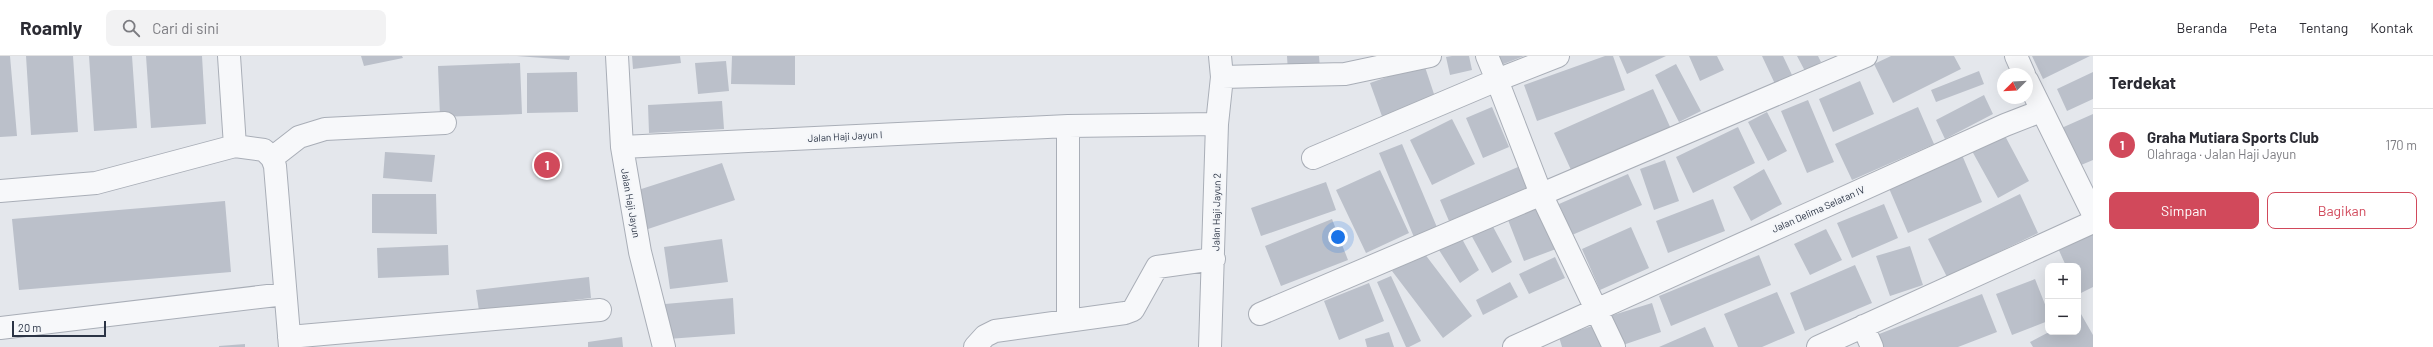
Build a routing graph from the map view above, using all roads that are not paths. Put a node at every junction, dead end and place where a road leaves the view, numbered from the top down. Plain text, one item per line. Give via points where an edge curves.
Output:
1 (229, 56) edge
2 (617, 56) edge
3 (1430, 56) edge
4 (1486, 56) edge
5 (1558, 56) edge
6 (1866, 56) edge
7 (2016, 56) edge
8 (1221, 67) edge
9 (2021, 68) edge
10 (1497, 80) junction
11 (2033, 93) edge
12 (2041, 111) junction
13 (445, 123) dead end
14 (1218, 124) junction
15 (1068, 126) junction
16 (235, 146) junction
17 (622, 147) junction
18 (272, 158) junction
19 (1313, 158) dead end
20 (0, 191) edge
21 (1541, 194) junction
22 (2093, 214) edge
23 (2093, 222) edge
24 (1214, 259) junction
25 (285, 294) junction
26 (600, 310) dead end
27 (1596, 310) junction
28 (1260, 314) dead end
29 (1068, 321) junction
30 (1863, 326) junction
31 (0, 328) edge
32 (289, 342) edge
33 (664, 347) edge
34 (975, 347) edge
35 (1210, 347) edge
36 (1514, 347) edge
37 (1614, 347) edge
38 (1818, 347) edge
39 (1872, 347) edge

1 - 16 street
2 - 17 street, Jalan Haji Jayun
3 - 8 street via 1345,74
4 - 10 street
5 - 10 street
6 - 21 street
7 - 9 street
8 - 14 street, Jalan Haji Jayun 2
10 - 19 street
10 - 21 street
11 - 12 street
12 - 22 street
12 - 27 street, Jalan Delima Selatan IV via 1997,128
13 - 18 street via 325,130 299,137
14 - 15 street, Jalan Haji Jayun I
14 - 24 street, Jalan Haji Jayun 2
15 - 17 street, Jalan Haji Jayun I
15 - 29 street
16 - 18 street via 264,150
16 - 20 street via 96,183
17 - 33 street, Jalan Haji Jayun via 640,252
18 - 25 street via 275,166
21 - 27 street
21 - 28 street
23 - 30 street
24 - 29 street via 1157,267 1133,310
24 - 35 street, Jalan Haji Jayun 2
25 - 31 street
25 - 32 street
26 - 32 street
27 - 36 street, Jalan Delima Selatan IV
27 - 37 street
29 - 34 street via 996,331 985,336
30 - 38 street
30 - 39 street

